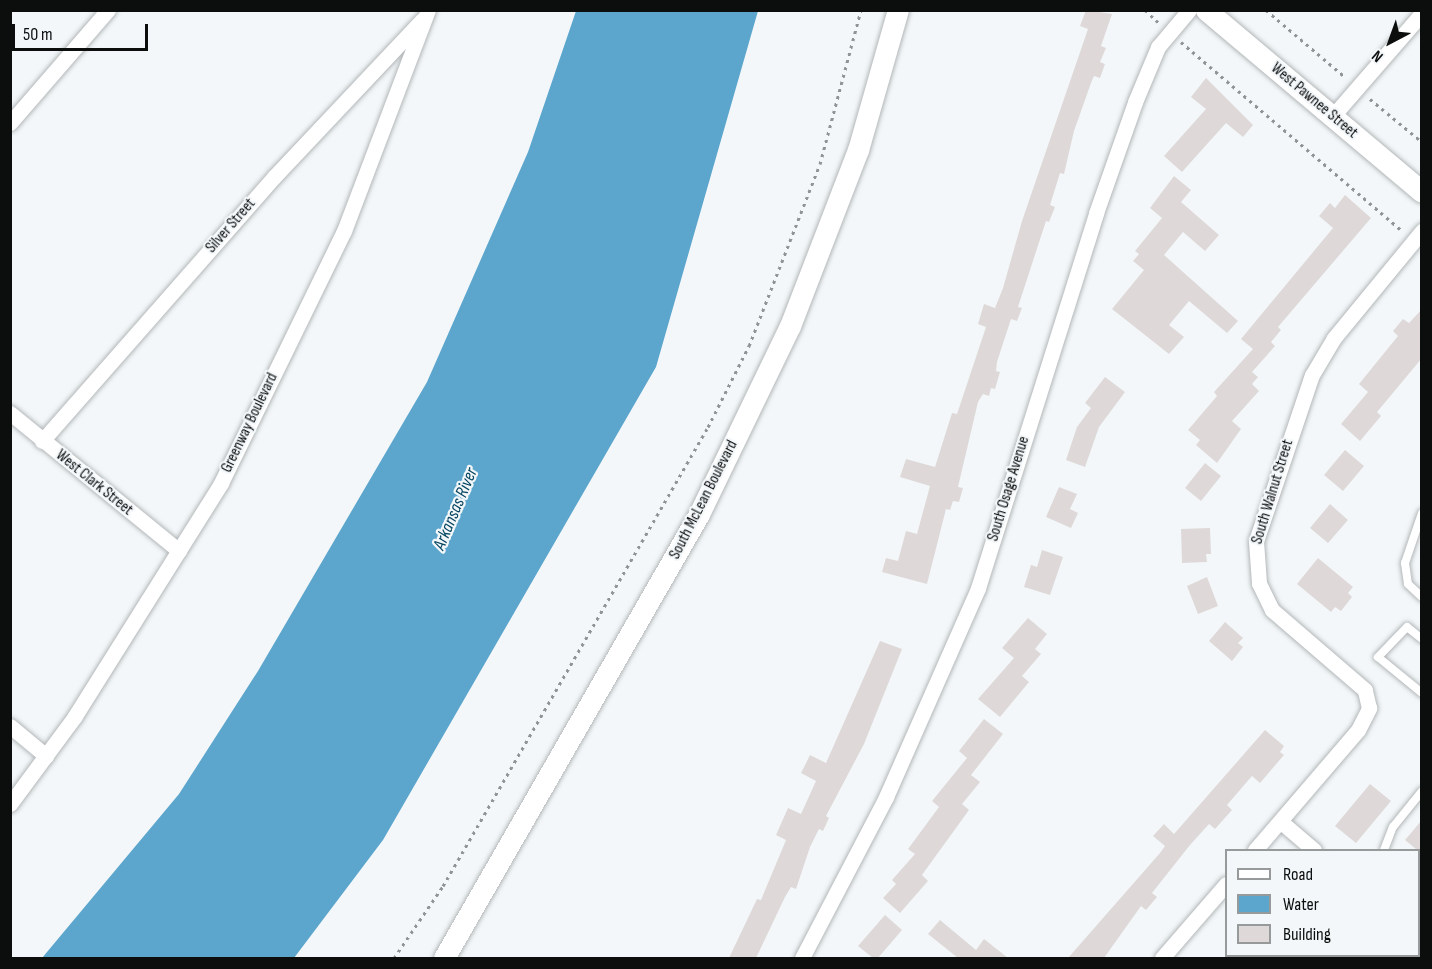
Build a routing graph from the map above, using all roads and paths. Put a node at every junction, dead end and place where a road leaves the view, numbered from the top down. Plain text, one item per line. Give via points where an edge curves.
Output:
1 (108, 10) edge
2 (861, 10) edge
3 (898, 10) edge
4 (1145, 10) edge
5 (1189, 10) edge
6 (1206, 10) edge
7 (427, 13) edge
8 (1422, 13) edge
9 (1171, 33) junction
10 (1332, 117) junction
11 (10, 123) edge
12 (1422, 192) edge
13 (1418, 236) edge
14 (10, 413) edge
15 (42, 441) junction
16 (1422, 513) edge
17 (179, 550) junction
18 (1422, 597) edge
19 (1422, 639) edge
20 (1422, 693) edge
21 (10, 726) edge
22 (46, 756) junction
23 (1422, 791) edge
24 (10, 804) edge
25 (1280, 821) junction
26 (1256, 849) edge
27 (1313, 849) edge
28 (1384, 849) edge
29 (1225, 886) edge
30 (394, 958) edge
31 (444, 958) edge
32 (802, 958) edge
33 (1162, 958) edge

1 - 11 street
2 - 30 path via 820,164 744,356 708,427 443,886
3 - 31 main road, South McLean Boulevard via 858,150 790,326 699,514
4 - 9 path
5 - 9 street, South Osage Avenue
6 - 10 main road, West Pawnee Street
7 - 15 street, Silver Street via 282,169
7 - 17 street, Greenway Boulevard via 344,231 221,483
8 - 10 street
9 - 13 path
9 - 32 street, South Osage Avenue via 1158,47 1135,102 1096,213 978,588 886,797
10 - 12 main road, West Pawnee Street
13 - 25 street, South Walnut Street via 1334,338 1312,375 1256,541 1258,583 1272,610 1365,690 1369,708 1358,730
14 - 15 street, West Clark Street
15 - 17 street, West Clark Street
16 - 18 lane via 1406,563 1408,584
17 - 22 street, Greenway Boulevard
19 - 20 lane via 1407,627 1378,657
21 - 22 street
22 - 24 street, Greenway Boulevard
23 - 28 lane via 1393,827
25 - 26 street, South Walnut Street
25 - 27 street
29 - 33 street

